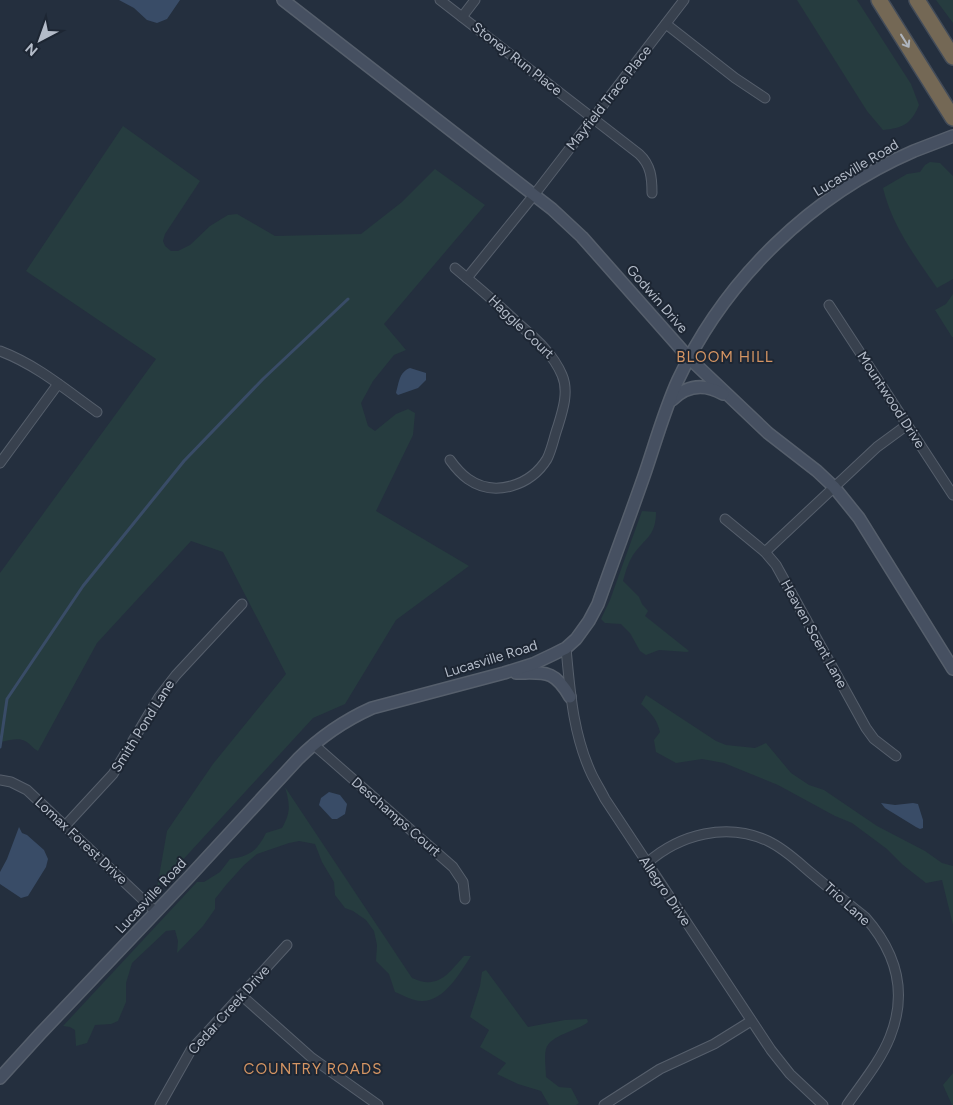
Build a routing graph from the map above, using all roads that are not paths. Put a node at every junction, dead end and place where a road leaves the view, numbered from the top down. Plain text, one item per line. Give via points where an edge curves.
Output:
1 (283, 0) edge
2 (440, 0) edge
3 (475, 0) edge
4 (684, 0) edge
5 (879, 0) edge
6 (917, 0) edge
7 (462, 17) junction
8 (666, 24) junction
9 (953, 57) edge
10 (765, 98) dead end
11 (593, 118) junction
12 (953, 118) edge
13 (953, 136) edge
14 (652, 193) dead end
15 (534, 195) junction
16 (455, 268) dead end
17 (467, 278) junction
18 (829, 305) dead end
19 (0, 351) edge
20 (689, 358) junction
21 (58, 384) junction
22 (736, 403) junction
23 (668, 405) junction
24 (98, 412) dead end
25 (906, 425) junction
26 (450, 460) dead end
27 (0, 463) edge
28 (834, 487) junction
29 (953, 494) edge
30 (725, 519) dead end
31 (765, 552) junction
32 (242, 604) dead end
33 (566, 648) junction
34 (953, 669) edge
35 (504, 673) junction
36 (570, 697) junction
37 (313, 744) junction
38 (896, 756) dead end
39 (0, 780) edge
40 (65, 826) junction
41 (647, 864) junction
42 (465, 899) dead end
43 (156, 912) junction
44 (287, 945) dead end
45 (241, 995) junction
46 (751, 1021) junction
47 (40, 1034) junction
48 (0, 1066) edge
49 (0, 1078) edge
50 (160, 1105) edge
51 (378, 1105) edge
52 (604, 1105) edge
53 (823, 1105) edge
54 (847, 1105) edge

1 - 15 street, Godwin Drive
2 - 7 street, Stoney Run Place
3 - 7 street
4 - 8 street, Mayfield Trace Place
5 -> 12 highway
6 - 9 highway
7 - 11 street, Stoney Run Place
8 - 10 street
8 - 11 street, Mayfield Trace Place
11 - 14 street, Stoney Run Place via 644,158 650,172
11 - 15 street, Mayfield Trace Place
13 - 20 street, Lucasville Road via 913,151 862,178 780,239 734,289
15 - 17 street, Mayfield Trace Place
15 - 20 street, Godwin Drive via 582,237
16 - 17 street, Haggle Court
17 - 26 street, Haggle Court via 547,350 563,377 565,394 547,458 524,482 488,488 469,480
18 - 25 street, Mountwood Drive
19 - 21 street via 27,362
20 - 22 street, Godwin Drive
20 - 23 street, Lucasville Road
21 - 24 street
21 - 27 street
22 - 23 street via 715,390 700,387 682,391
22 - 28 street, Godwin Drive
23 - 33 street, Lucasville Road via 598,604 580,634
25 - 28 street
25 - 29 street, Mountwood Drive
28 - 31 street
28 - 34 street, Godwin Drive via 859,518
30 - 31 street, Heaven Scent Lane
31 - 38 street, Heaven Scent Lane via 785,581 866,728 874,739
32 - 40 street, Smith Pond Lane via 176,675 159,697 113,774
33 - 35 street, Lucasville Road via 534,664
33 - 36 street, Allegro Drive
35 - 36 street via 552,676 558,679
35 - 37 street, Lucasville Road via 372,708 332,729
36 - 41 street, Allegro Drive via 583,753 592,774
37 - 42 street, Deschamps Court via 453,867 463,882
37 - 43 street, Lucasville Road
39 - 40 street, Lomax Forest Drive via 27,790
40 - 43 street, Lomax Forest Drive
41 - 46 street, Allegro Drive
41 - 54 street, Trio Lane via 668,848 700,834 749,834 786,851 865,917 892,957 898,1002 886,1045
43 - 47 street, Lucasville Road
44 - 45 street, Cedar Creek Drive
45 - 50 street, Cedar Creek Drive via 192,1050
45 - 51 street via 312,1058
46 - 52 street via 714,1044 660,1069
46 - 53 street, Allegro Drive via 790,1074
47 - 48 street
47 - 49 street, Lucasville Road

